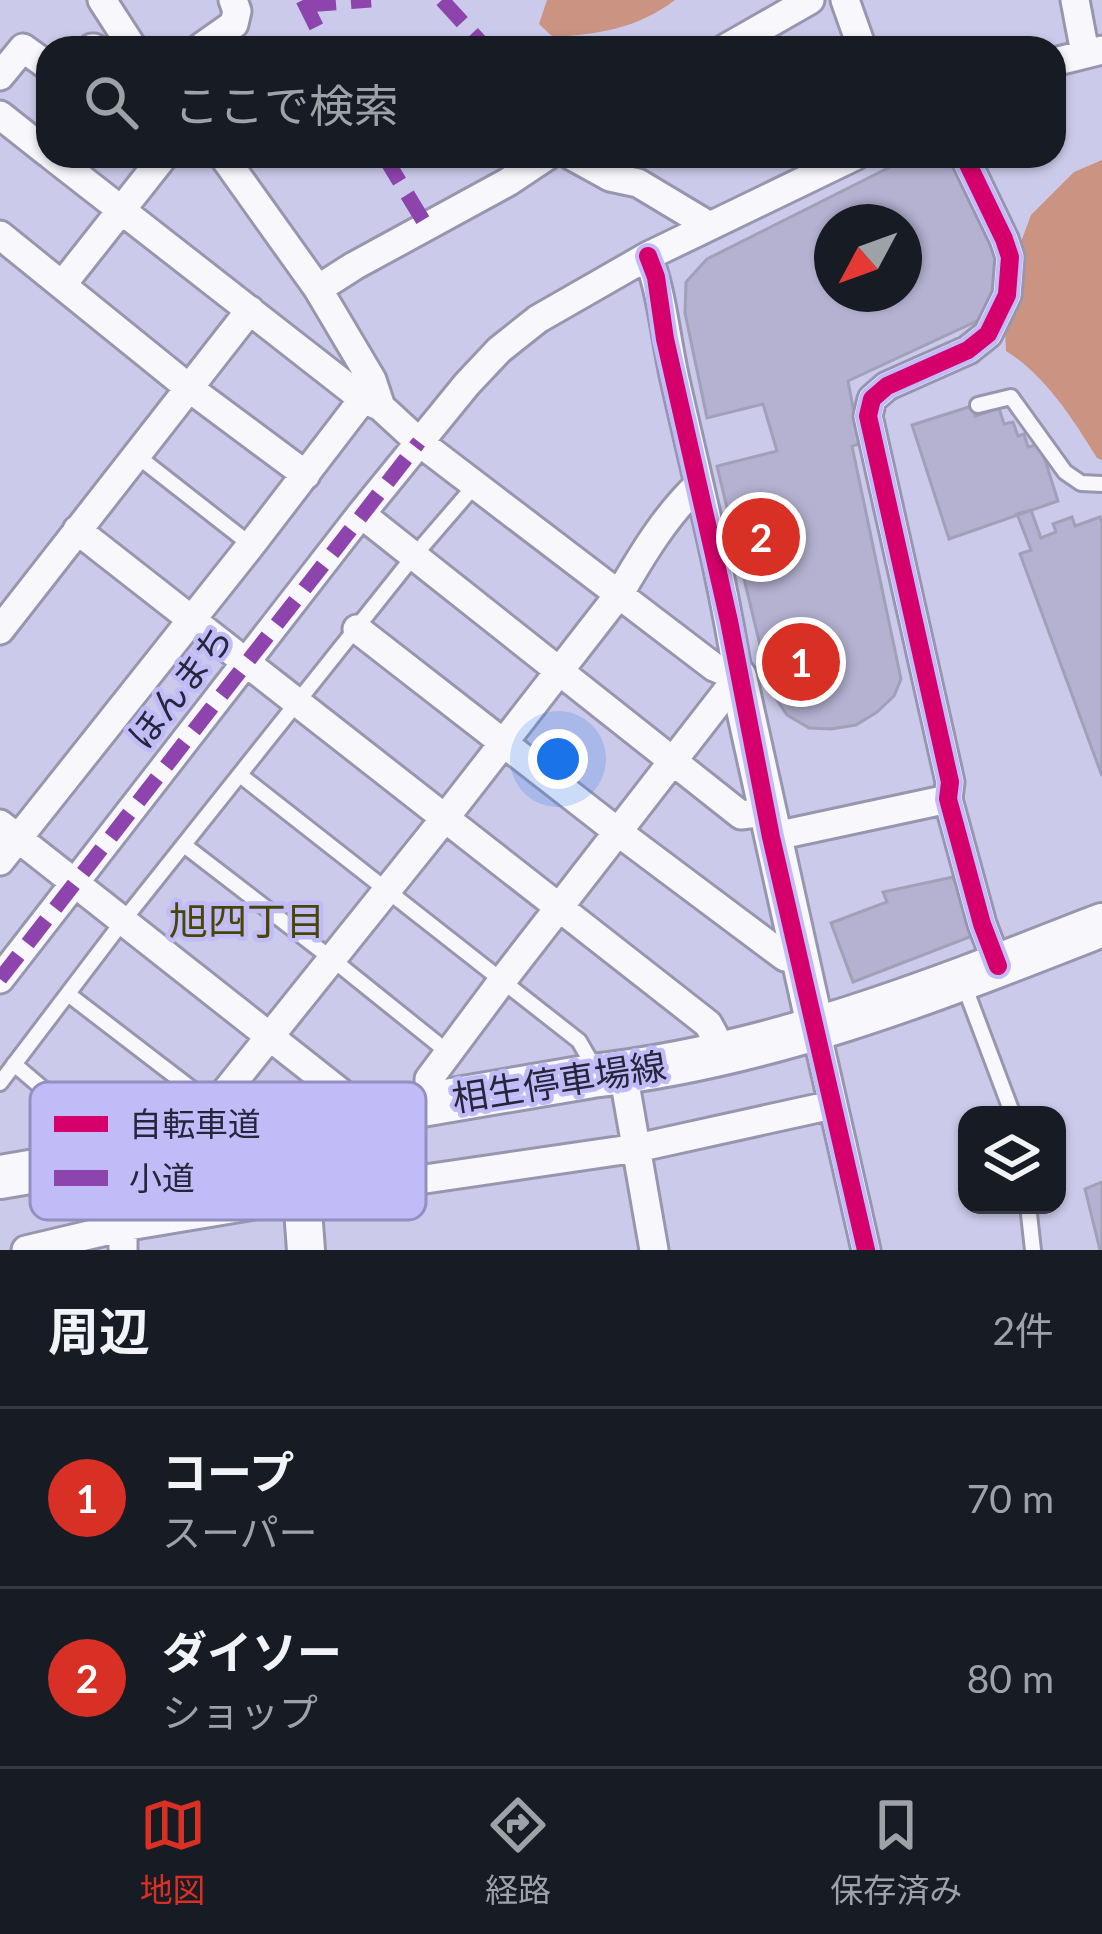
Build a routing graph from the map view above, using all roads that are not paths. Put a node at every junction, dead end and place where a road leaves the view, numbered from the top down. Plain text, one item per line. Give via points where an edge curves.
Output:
1 (102, 0) edge
2 (233, 0) edge
3 (810, 0) edge
4 (845, 0) edge
5 (1075, 0) edge
6 (125, 36) edge
7 (217, 36) edge
8 (746, 36) edge
9 (858, 36) edge
10 (1094, 52) edge
11 (36, 57) edge
12 (0, 76) edge
13 (0, 115) edge
14 (36, 143) edge
15 (68, 168) edge
16 (155, 168) edge
17 (232, 168) edge
18 (529, 168) edge
19 (594, 168) edge
20 (829, 168) edge
21 (970, 168) edge
22 (122, 210) junction
23 (708, 225) junction
24 (0, 235) edge
25 (648, 256) junction
26 (62, 285) junction
27 (318, 289) junction
28 (250, 310) junction
29 (189, 388) junction
30 (372, 403) junction
31 (978, 405) dead end
32 (419, 442) junction
33 (136, 455) junction
34 (306, 475) junction
35 (476, 484) junction
36 (1102, 484) edge
37 (698, 485) junction
38 (361, 514) junction
39 (77, 530) junction
40 (251, 545) junction
41 (413, 557) junction
42 (620, 593) junction
43 (191, 622) junction
44 (357, 629) junction
45 (0, 630) edge
46 (245, 662) junction
47 (560, 670) junction
48 (738, 677) junction
49 (297, 704) junction
50 (504, 742) junction
51 (673, 762) junction
52 (240, 775) junction
53 (948, 799) junction
54 (445, 818) junction
55 (769, 825) junction
56 (9, 831) edge
57 (618, 832) junction
58 (184, 845) junction
59 (0, 861) edge
60 (74, 882) junction
61 (388, 890) junction
62 (559, 908) junction
63 (122, 921) junction
64 (1102, 925) edge
65 (799, 957) junction
66 (332, 959) junction
67 (980, 973) junction
68 (0, 979) edge
69 (502, 981) junction
70 (68, 994) junction
71 (816, 1030) junction
72 (270, 1037) junction
73 (448, 1053) junction
74 (716, 1055) junction
75 (14, 1064) junction
76 (608, 1074) junction
77 (35, 1082) edge
78 (168, 1082) edge
79 (241, 1082) edge
80 (327, 1082) edge
81 (0, 1083) edge
82 (431, 1102) junction
83 (426, 1103) edge
84 (832, 1105) junction
85 (1011, 1106) edge
86 (637, 1148) junction
87 (30, 1172) edge
88 (0, 1177) edge
89 (426, 1179) edge
90 (1029, 1214) edge
91 (202, 1220) edge
92 (304, 1220) edge
93 (123, 1238) edge
94 (26, 1250) edge
95 (306, 1250) edge
96 (654, 1250) edge
97 (866, 1250) edge
98 (1033, 1250) edge

1 - 6 street
2 - 7 street via 234,24
3 - 8 street
4 - 9 street
5 - 10 street
11 - 12 street via 23,48
13 - 14 street
15 - 22 street
16 - 22 street
17 - 27 street
18 - 27 street
19 - 23 street via 638,183
20 - 23 street, ほんまち
21 - 53 street via 1010,257 999,314 968,350 887,386 868,416
22 - 26 street
22 - 28 street
23 - 25 street, ほんまち
24 - 26 street
25 - 32 street, ほんまち via 499,350
25 - 37 street
26 - 29 street
27 - 30 street via 372,380
28 - 29 street
28 - 30 street
29 - 33 street
29 - 34 street
30 - 32 street
30 - 34 street
31 - 36 lane via 1011,397 1065,472
32 - 35 street
32 - 38 street, ほんまち
33 - 39 street
33 - 40 lane
34 - 40 street
35 - 41 lane
35 - 42 street
37 - 42 street
37 - 48 street
38 - 41 street
38 - 46 street, ほんまち
39 - 43 street
39 - 45 street
40 - 43 street
41 - 44 lane
41 - 47 street
42 - 47 street
42 - 48 street
43 - 46 street
43 - 56 street
44 - 49 lane
44 - 50 street
46 - 49 street
46 - 60 street, ほんまち
47 - 50 street
47 - 51 street
48 - 51 street
48 - 55 street
49 - 52 lane
49 - 54 street
50 - 54 street
50 - 57 street
51 - 55 street via 741,815
51 - 57 street
52 - 58 lane
52 - 61 lane
53 - 55 street
53 - 67 street via 982,924
54 - 61 street
54 - 62 street
55 - 65 street
56 - 59 street
56 - 60 street
57 - 62 street
57 - 65 street via 785,957
58 - 63 lane
58 - 66 lane
60 - 63 street
60 - 68 street, ほんまち
61 - 66 street
61 - 69 lane
62 - 69 street
62 - 74 street via 708,1024
63 - 70 lane
63 - 72 street
64 - 67 main road, 相生停車場線
65 - 71 street
66 - 72 street
66 - 73 lane
67 - 71 main road, 相生停車場線
67 - 85 lane
69 - 73 street
69 - 76 lane
70 - 75 lane
70 - 78 lane
71 - 74 main road, 相生停車場線
71 - 84 street
72 - 79 street
72 - 80 street
73 - 82 street via 429,1079
74 - 76 main road, 相生停車場線
75 - 77 lane
75 - 81 lane
76 - 82 main road, 相生停車場線
76 - 86 street
82 - 83 main road, 相生停車場線
84 - 86 street
84 - 97 street
86 - 89 street
86 - 96 street
87 - 88 main road, 相生停車場線
90 - 98 lane
91 - 93 street
92 - 95 street
93 - 94 street

